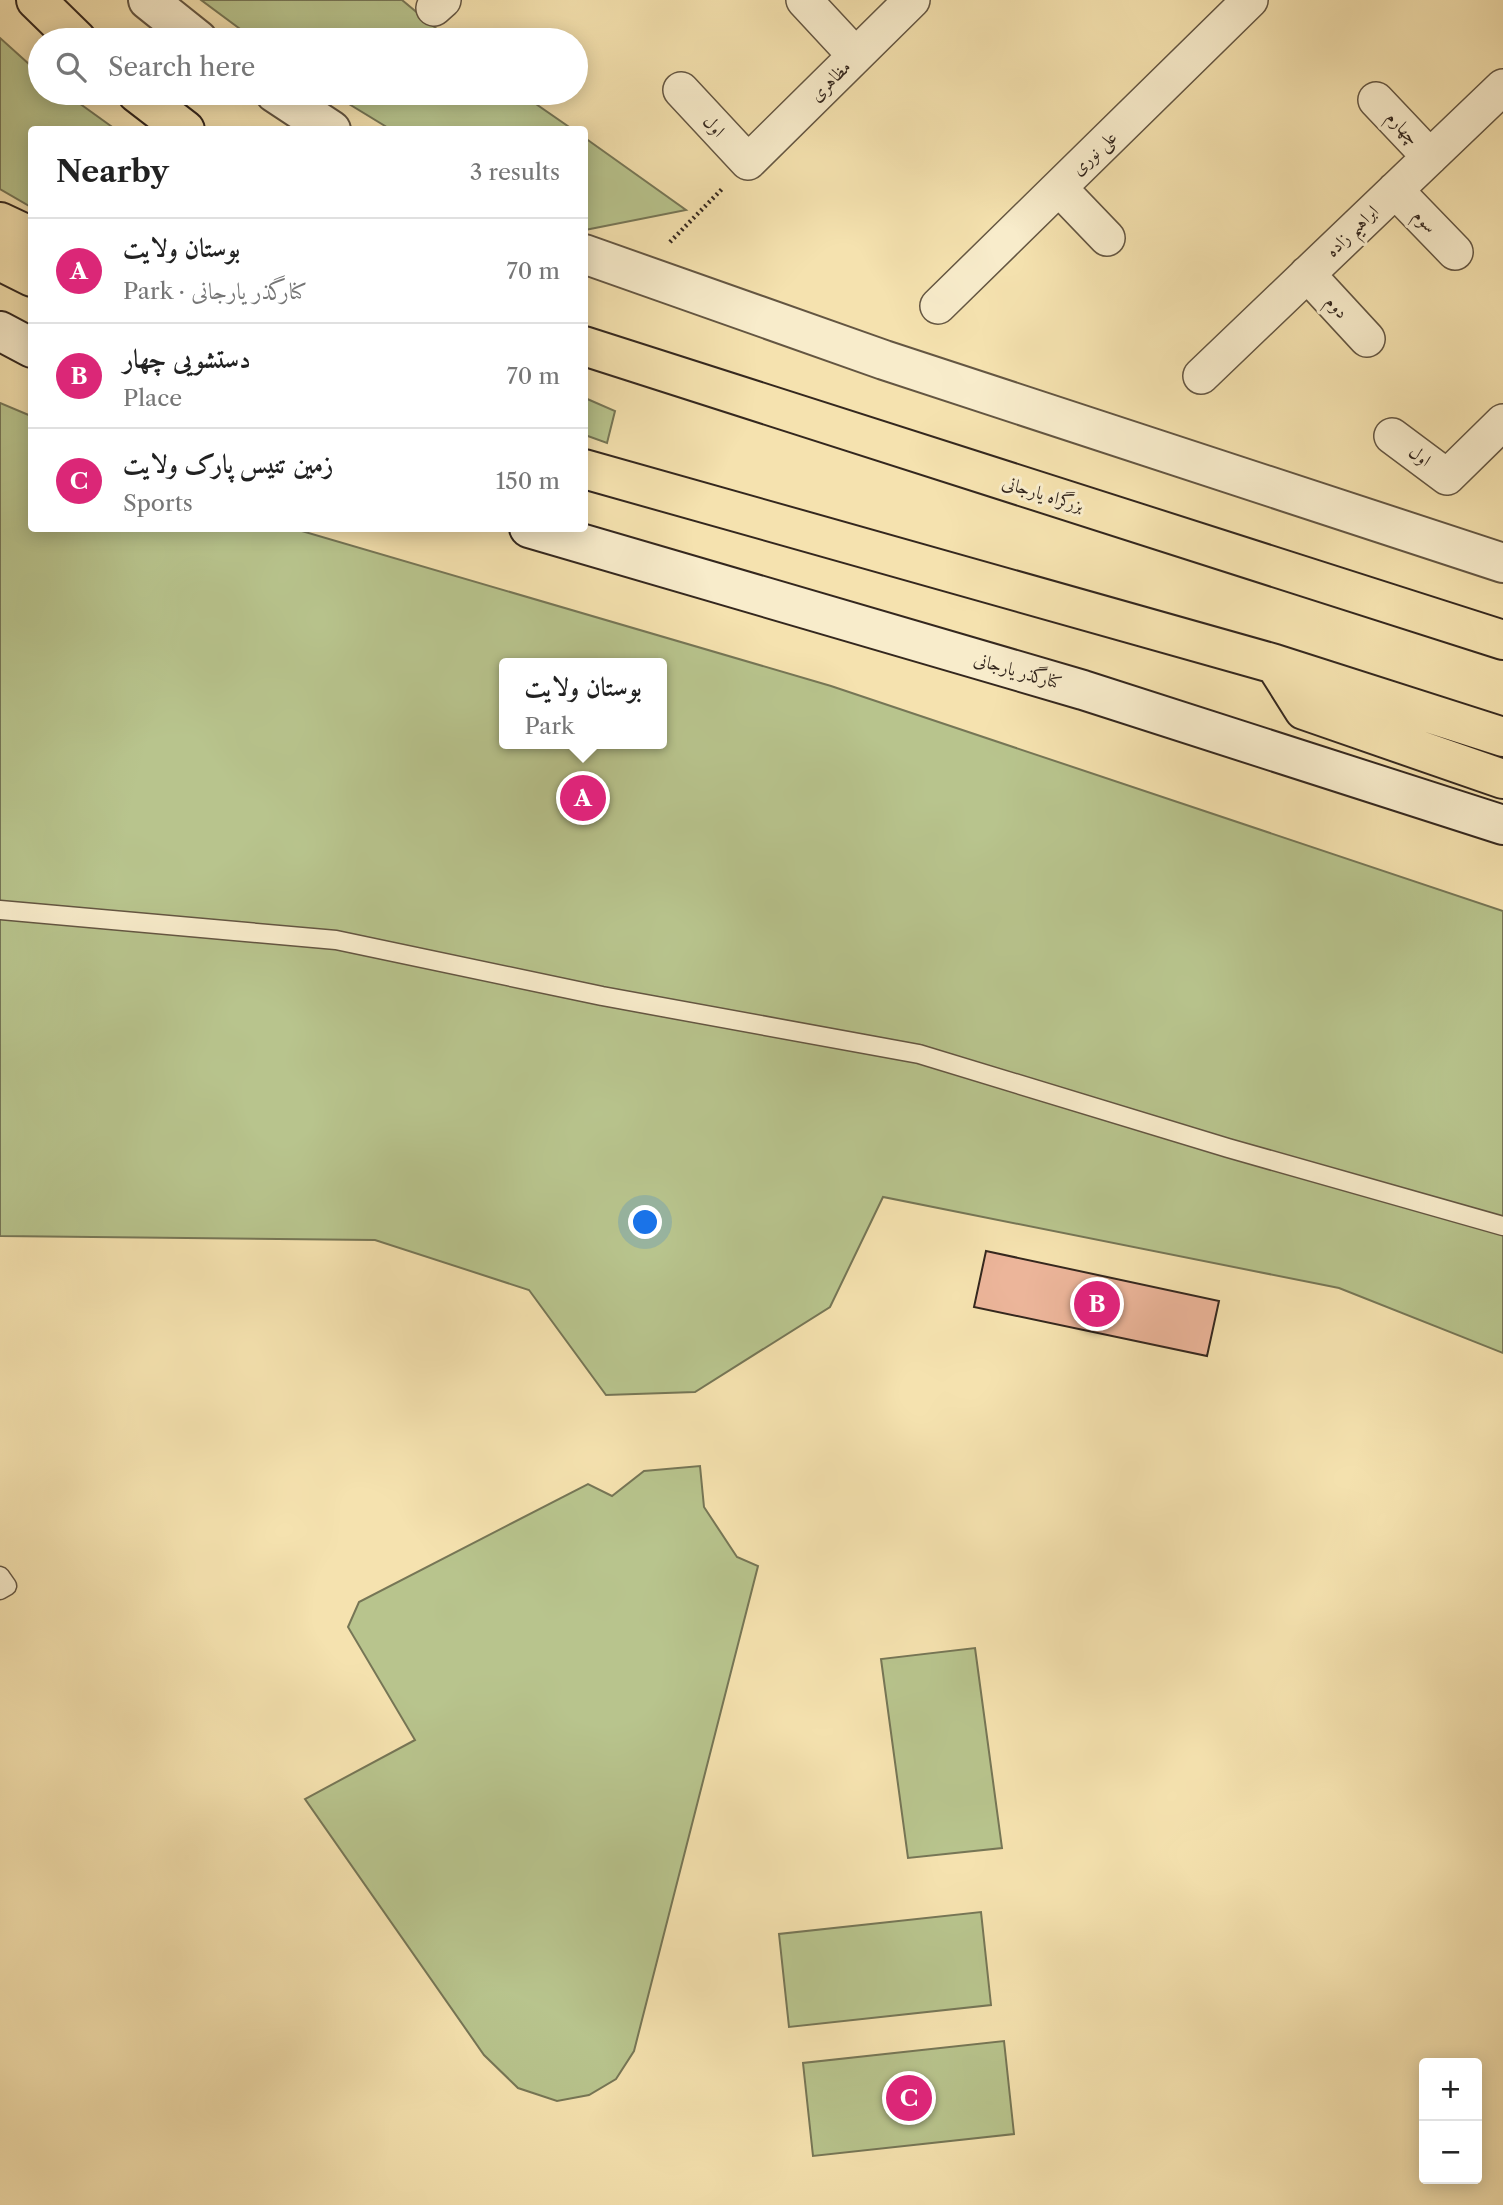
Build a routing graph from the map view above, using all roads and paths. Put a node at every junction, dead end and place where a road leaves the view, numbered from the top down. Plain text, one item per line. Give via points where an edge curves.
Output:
1 (36, 0) edge
2 (148, 0) edge
3 (804, 0) edge
4 (912, 0) edge
5 (1250, 0) edge
6 (65, 28) edge
7 (183, 28) edge
8 (855, 55) junction
9 (1503, 87) edge
10 (681, 90) dead end
11 (1376, 100) dead end
12 (153, 105) edge
13 (293, 105) edge
14 (180, 126) edge
15 (325, 126) edge
16 (1430, 157) junction
17 (748, 162) junction
18 (1059, 188) junction
19 (1395, 190) junction
20 (0, 222) edge
21 (28, 235) edge
22 (1107, 238) dead end
23 (1455, 252) dead end
24 (588, 256) edge
25 (0, 261) edge
26 (1307, 274) junction
27 (28, 275) edge
28 (638, 276) junction
29 (939, 306) dead end
30 (0, 331) edge
31 (1367, 339) dead end
32 (28, 346) edge
33 (588, 347) edge
34 (1201, 376) dead end
35 (1503, 422) edge
36 (1392, 436) dead end
37 (588, 470) edge
38 (544, 532) edge
39 (1503, 563) edge
40 (1503, 640) edge
41 (1275, 664) junction
42 (1503, 737) edge
43 (1503, 779) edge
44 (1503, 825) edge
45 (0, 910) edge
46 (1503, 1226) edge
47 (0, 1576) edge
48 (0, 1590) edge

1 - 6 highway
2 - 7 street
3 - 8 street
4 - 8 street, مظاهری
5 - 18 street, علی نوری
8 - 17 street, مظاهری
9 - 16 street, ابراهیم زاده
10 - 17 street, اول
11 - 16 street, چهارم
12 - 14 highway
13 - 15 street
16 - 19 street, ابراهیم زاده
17 - 28 path
18 - 22 street
18 - 29 street, علی نوری
19 - 23 street, سوم
19 - 26 street, ابراهیم زاده
20 - 21 highway
24 - 28 street
25 - 27 highway
26 - 31 street, دوم
26 - 34 street, ابراهیم زاده
28 - 39 street
30 - 32 street
33 - 40 highway, بزرگراه یارجانی
35 - 36 street, اول via 1447,477
37 - 41 highway
38 - 44 street, کنارگذر یارجانی via 1083,690
41 - 42 highway
41 - 43 highway via 1304,710
45 - 46 lane via 336,940 603,996 919,1054
47 - 48 lane via 7,1586

